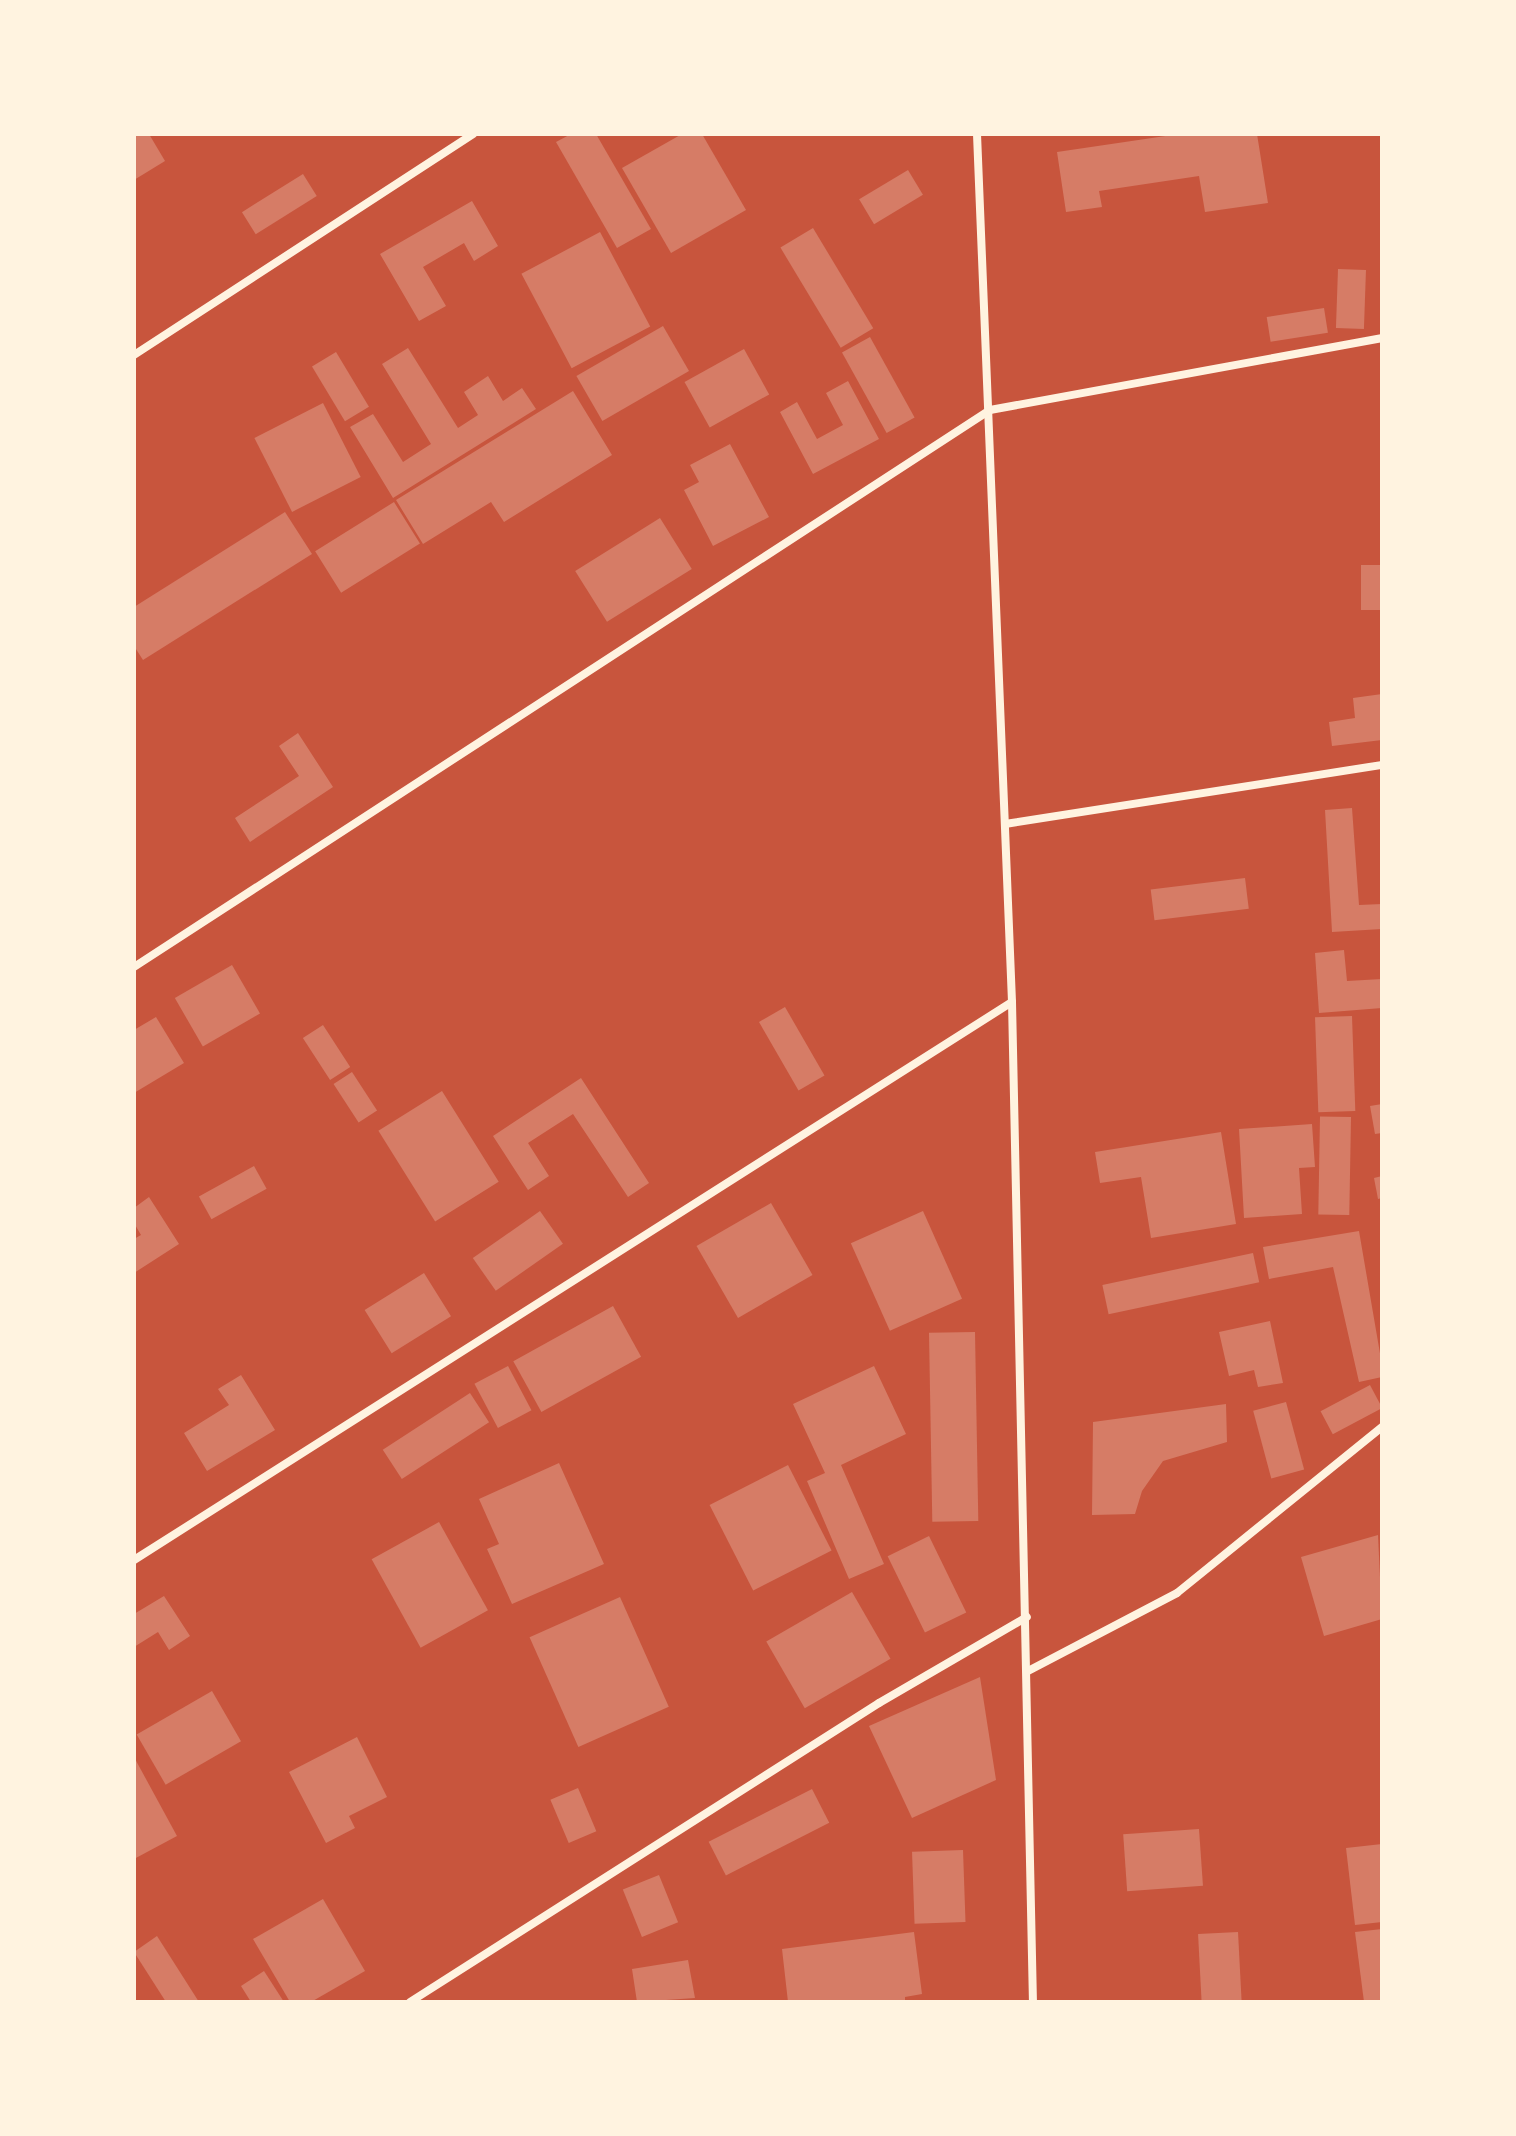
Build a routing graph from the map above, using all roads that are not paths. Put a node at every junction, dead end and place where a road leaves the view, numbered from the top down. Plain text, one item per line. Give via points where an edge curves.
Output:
1 (473, 134) edge
2 (977, 134) edge
3 (1382, 338) edge
4 (134, 355) edge
5 (990, 410) junction
6 (1382, 765) edge
7 (1005, 824) junction
8 (134, 967) edge
9 (1012, 1002) junction
10 (1382, 1427) edge
11 (134, 1560) edge
12 (1027, 1617) junction
13 (1028, 1671) junction
14 (410, 2002) edge
15 (1033, 2002) edge

1 - 4 street
2 - 5 street
3 - 5 street
5 - 7 street
5 - 8 street
6 - 7 street
7 - 9 street
9 - 11 street
9 - 12 street
10 - 13 street via 1177,1593
12 - 13 street
12 - 14 street via 879,1703
13 - 15 street

